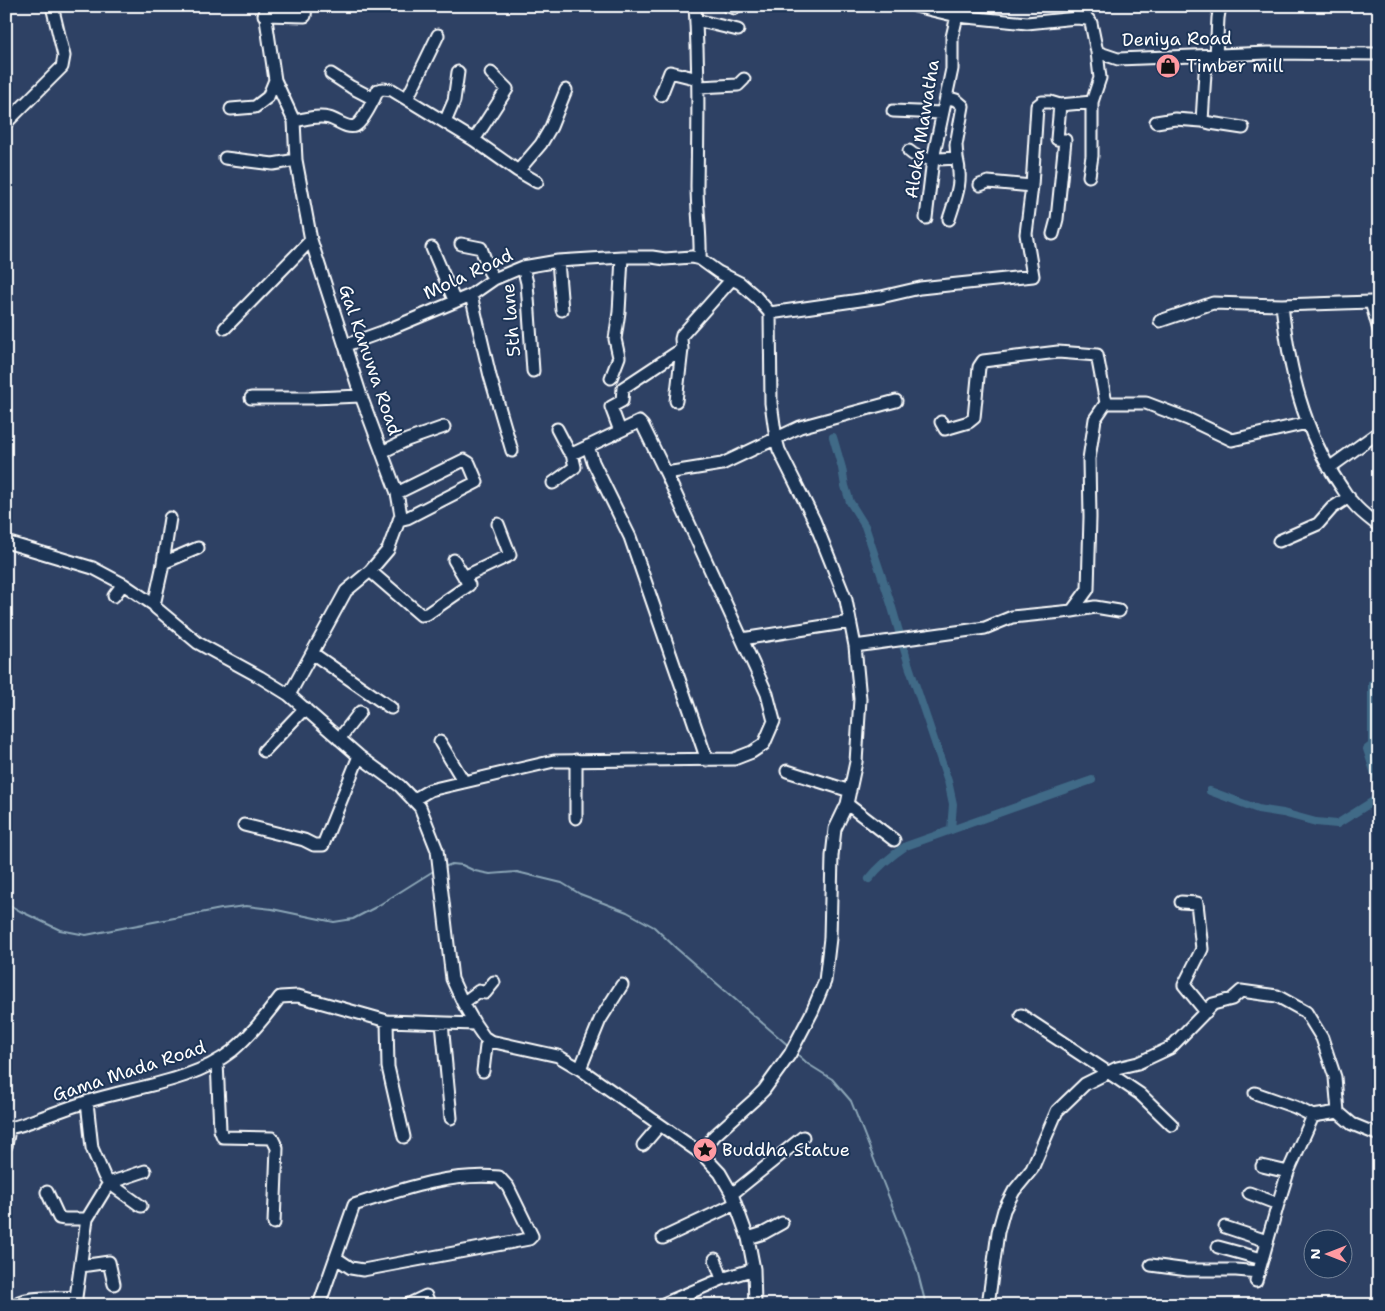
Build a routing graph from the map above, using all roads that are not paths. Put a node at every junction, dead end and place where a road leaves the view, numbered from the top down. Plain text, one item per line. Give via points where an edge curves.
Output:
1 (52, 6) edge
2 (306, 6) edge
3 (696, 6) edge
4 (915, 6) edge
5 (1220, 6) edge
6 (264, 11) edge
7 (957, 16) junction
8 (696, 20) junction
9 (738, 30) dead end
10 (438, 35) dead end
11 (1097, 52) junction
12 (1379, 54) edge
13 (1211, 56) junction
14 (458, 72) dead end
15 (491, 73) dead end
16 (332, 74) dead end
17 (744, 79) dead end
18 (275, 80) junction
19 (698, 83) junction
20 (566, 90) dead end
21 (661, 95) dead end
22 (946, 97) junction
23 (374, 98) junction
24 (408, 99) junction
25 (1092, 102) junction
26 (1060, 105) junction
27 (231, 109) dead end
28 (893, 111) dead end
29 (942, 113) junction
30 (1202, 121) junction
31 (294, 122) junction
32 (445, 122) junction
33 (1156, 122) dead end
34 (6, 123) edge
35 (1243, 128) dead end
36 (474, 140) junction
37 (909, 151) dead end
38 (225, 158) dead end
39 (957, 158) junction
40 (933, 159) junction
41 (296, 160) junction
42 (518, 171) junction
43 (1089, 176) dead end
44 (537, 182) dead end
45 (980, 185) dead end
46 (1032, 186) junction
47 (926, 218) dead end
48 (948, 219) dead end
49 (1053, 234) dead end
50 (311, 240) junction
51 (461, 244) dead end
52 (432, 248) dead end
53 (622, 256) junction
54 (700, 259) junction
55 (558, 261) junction
56 (523, 266) junction
57 (732, 279) junction
58 (494, 280) junction
59 (471, 295) junction
60 (455, 302) junction
61 (1282, 305) junction
62 (562, 310) dead end
63 (770, 313) junction
64 (1160, 321) dead end
65 (225, 328) dead end
66 (1379, 330) edge
67 (346, 345) junction
68 (682, 349) junction
69 (533, 371) dead end
70 (611, 378) dead end
71 (361, 396) junction
72 (252, 398) dead end
73 (676, 401) dead end
74 (896, 401) dead end
75 (1106, 404) junction
76 (941, 422) dead end
77 (1307, 423) junction
78 (444, 427) dead end
79 (557, 430) dead end
80 (620, 431) junction
81 (1379, 432) edge
82 (776, 439) junction
83 (588, 446) junction
84 (512, 451) dead end
85 (382, 452) junction
86 (572, 454) junction
87 (1329, 468) junction
88 (666, 473) junction
89 (552, 483) dead end
90 (397, 493) junction
91 (1349, 497) junction
92 (170, 518) dead end
93 (399, 520) junction
94 (498, 524) dead end
95 (1379, 526) edge
96 (1279, 541) dead end
97 (6, 542) edge
98 (198, 548) dead end
99 (454, 560) dead end
100 (163, 563) junction
101 (370, 571) junction
102 (464, 577) junction
103 (123, 584) junction
104 (114, 596) dead end
105 (154, 605) junction
106 (1072, 610) junction
107 (1119, 611) dead end
108 (850, 622) junction
109 (742, 640) junction
110 (855, 646) junction
111 (312, 653) junction
112 (288, 694) junction
113 (305, 708) junction
114 (391, 708) dead end
115 (360, 712) dead end
116 (339, 739) junction
117 (440, 742) dead end
118 (264, 751) dead end
119 (358, 756) junction
120 (576, 760) junction
121 (707, 760) junction
122 (787, 771) dead end
123 (464, 782) junction
124 (850, 791) junction
125 (412, 800) junction
126 (847, 804) junction
127 (576, 818) dead end
128 (244, 825) dead end
129 (894, 840) dead end
130 (1181, 902) dead end
131 (494, 982) dead end
132 (622, 985) dead end
133 (463, 1003) junction
134 (1206, 1012) junction
135 (1021, 1015) dead end
136 (386, 1021) junction
137 (442, 1023) junction
138 (475, 1024) junction
139 (490, 1041) junction
140 (217, 1061) junction
141 (580, 1069) junction
142 (482, 1071) dead end
143 (1109, 1072) junction
144 (1255, 1092) dead end
145 (86, 1102) junction
146 (1338, 1112) junction
147 (1313, 1116) junction
148 (451, 1118) dead end
149 (660, 1125) junction
150 (1172, 1125) dead end
151 (8, 1128) edge
152 (1379, 1135) edge
153 (404, 1137) dead end
154 (803, 1137) dead end
155 (6, 1146) edge
156 (644, 1146) dead end
157 (702, 1154) junction
158 (1262, 1166) dead end
159 (146, 1171) dead end
160 (1288, 1172) junction
161 (108, 1184) junction
162 (47, 1192) dead end
163 (1249, 1193) dead end
164 (733, 1199) junction
165 (1278, 1204) junction
166 (140, 1206) dead end
167 (87, 1219) junction
168 (274, 1222) dead end
169 (782, 1223) dead end
170 (1225, 1227) dead end
171 (663, 1238) dead end
172 (748, 1238) junction
173 (1267, 1241) junction
174 (1218, 1247) dead end
175 (336, 1258) junction
176 (715, 1259) dead end
177 (1262, 1259) junction
178 (390, 1260) dead end
179 (418, 1260) junction
180 (1151, 1265) dead end
181 (81, 1266) junction
182 (754, 1269) junction
183 (722, 1279) junction
184 (114, 1284) dead end
185 (77, 1301) edge
186 (18, 1305) edge
187 (319, 1305) edge
188 (407, 1305) edge
189 (430, 1305) edge
190 (661, 1305) edge
191 (755, 1305) edge
192 (988, 1305) edge

1 - 34 street via 64,56 62,67
2 - 6 street via 305,16
3 - 8 street
4 - 7 street, Deniya Road
5 - 13 street
6 - 18 street, Gal Kanuwa Road
7 - 11 street, Deniya Road via 1027,23 1088,19
7 - 22 street, Aloka Mawatha
8 - 9 street
8 - 19 street
10 - 24 street
11 - 13 street, Deniya Road via 1118,59
11 - 25 street via 1100,78
12 - 13 street, Deniya Road
13 - 30 street
14 - 32 street via 454,101
15 - 36 street via 507,89
16 - 23 street
17 - 19 street via 738,85
18 - 27 street via 268,97 255,107
18 - 31 street, Gal Kanuwa Road
19 - 21 street via 670,72
19 - 54 street
20 - 42 street via 541,144
22 - 29 street, Aloka Mawatha
22 - 39 street via 963,106
23 - 24 street via 378,90 383,89
23 - 31 street via 360,122 354,126 314,117
24 - 32 street
25 - 26 street
25 - 43 street
26 - 46 street via 1042,102 1037,106
26 - 49 street via 1057,139 1065,140
28 - 29 street
29 - 40 street, Aloka Mawatha
30 - 33 street via 1175,119
30 - 35 street
31 - 41 street, Gal Kanuwa Road
32 - 36 street
36 - 42 street
37 - 40 street via 913,156
38 - 41 street via 273,164
39 - 40 street
39 - 48 street via 959,187
40 - 47 street, Aloka Mawatha
41 - 50 street, Gal Kanuwa Road
42 - 44 street
45 - 46 street via 988,182
46 - 63 street via 1026,234 1033,276 920,288
50 - 65 street
50 - 67 street, Gal Kanuwa Road
51 - 58 street via 481,248
52 - 60 street
53 - 54 street, Mola Road
53 - 55 street, Mola Road
53 - 70 street via 615,339 619,357
54 - 57 street
55 - 56 street, Mola Road
55 - 62 street
56 - 58 street, Mola Road
56 - 69 street, 5th lane
57 - 63 street via 756,296
57 - 68 street via 682,336
58 - 59 street, Mola Road
59 - 60 street, Mola Road
59 - 84 street
60 - 67 street, Mola Road
61 - 64 street via 1213,303
61 - 66 street via 1371,302
61 - 77 street via 1298,395
63 - 82 street via 771,403
67 - 71 street, Gal Kanuwa Road
68 - 73 street
68 - 80 street via 622,388 622,401 611,408
71 - 72 street
71 - 85 street, Gal Kanuwa Road
74 - 82 street via 800,427
75 - 76 street via 1097,355 1058,352 983,361 979,367 974,418 945,430
75 - 77 street via 1146,403 1232,440
75 - 106 street via 1095,419 1089,460 1088,588
77 - 87 street
78 - 85 street
79 - 86 street
80 - 83 street
80 - 88 street via 639,422
81 - 87 street
82 - 88 street via 722,464
82 - 108 street via 829,557 846,600
83 - 86 street
83 - 121 street via 630,537
85 - 90 street, Gal Kanuwa Road
86 - 89 street via 575,467
87 - 91 street
88 - 109 street
90 - 93 street, Gal Kanuwa Road
90 - 93 street via 464,460 469,463 476,482
91 - 95 street
91 - 96 street via 1332,508 1318,524
92 - 100 street
93 - 101 street, Gal Kanuwa Road via 388,550
94 - 102 street via 510,555
97 - 103 street via 93,568
98 - 100 street
99 - 102 street
100 - 105 street
101 - 102 street via 421,615 469,585
101 - 111 street, Gal Kanuwa Road via 346,591
103 - 104 street
103 - 105 street
105 - 112 street via 198,643
106 - 107 street via 1095,607
106 - 110 street via 1012,617 985,628
108 - 109 street
108 - 110 street
109 - 121 street via 767,694 774,721 764,744 752,752 734,759
110 - 124 street via 860,699 856,762
111 - 112 street, Gal Kanuwa Road
111 - 114 street
112 - 113 street
113 - 116 street
113 - 118 street
115 - 116 street
116 - 119 street
117 - 123 street
119 - 125 street via 400,786
119 - 128 street via 323,845
120 - 121 street
120 - 123 street via 554,761
120 - 127 street
122 - 124 street
123 - 125 street via 430,790
124 - 126 street
125 - 133 street via 420,807 437,850 452,979
126 - 129 street
126 - 157 street via 835,829 825,981 790,1054 764,1090 714,1136
130 - 134 street via 1196,903 1202,949 1184,985
131 - 133 street via 485,993 479,991
132 - 141 street via 600,1020
133 - 138 street
134 - 143 street via 1170,1048
134 - 146 street via 1213,1004 1232,999 1241,991 1277,996 1306,1012 1322,1038 1334,1077
135 - 143 street
136 - 137 street, Gama Mada Road
136 - 140 street, Gama Mada Road via 298,996 280,997 249,1034
136 - 153 street via 388,1067
137 - 138 street, Gama Mada Road
137 - 148 street
138 - 139 street
139 - 141 street via 558,1056
139 - 142 street via 486,1046
140 - 145 street, Gama Mada Road via 139,1089
140 - 168 street via 223,1137 272,1138 277,1148
141 - 149 street
143 - 150 street via 1140,1094
143 - 192 street via 1085,1084 1058,1111 1032,1169 1004,1210
144 - 147 street
145 - 151 street, Gama Mada Road
145 - 161 street via 92,1148
146 - 147 street
146 - 152 street via 1352,1124
147 - 160 street
149 - 156 street
149 - 157 street
151 - 155 street
154 - 164 street
157 - 164 street via 720,1173
158 - 160 street
159 - 161 street
160 - 165 street
161 - 166 street
161 - 167 street
162 - 167 street via 59,1218
163 - 165 street
164 - 171 street
164 - 172 street
165 - 173 street
167 - 181 street
169 - 172 street
170 - 173 street
172 - 182 street
173 - 177 street
174 - 177 street
175 - 179 street via 351,1268 363,1270
175 - 179 street via 354,1205 419,1184 481,1175 499,1177 508,1187 532,1236
175 - 187 street
176 - 183 street
177 - 180 street via 1258,1277 1236,1270 1188,1270
178 - 179 street via 418,1253
181 - 184 street via 109,1262
181 - 185 street
182 - 183 street
182 - 191 street
183 - 190 street
185 - 186 street via 25,1299
188 - 189 street via 426,1296

